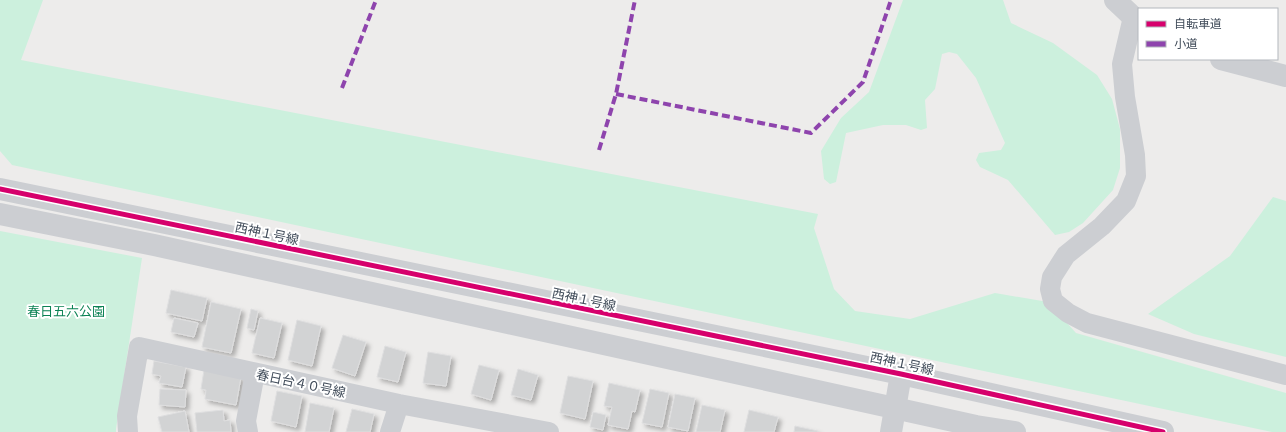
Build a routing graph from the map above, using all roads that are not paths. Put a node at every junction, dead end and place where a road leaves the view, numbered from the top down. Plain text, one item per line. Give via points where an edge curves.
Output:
1 (1115, 0) edge
2 (1136, 19) edge
3 (1225, 60) edge
4 (1286, 76) edge
5 (0, 189) edge
6 (0, 214) edge
7 (254, 373) junction
8 (901, 374) junction
9 (1286, 375) edge
10 (399, 404) junction
11 (896, 408) junction
12 (539, 431) edge
13 (128, 432) edge
14 (248, 432) edge
15 (390, 432) edge
16 (891, 432) edge
17 (1015, 432) edge
18 (1163, 432) edge

1 - 2 street
2 - 9 street via 1122,64 1136,176 1126,202 1102,226 1066,254 1052,277 1050,289 1053,301 1087,323
3 - 4 street
5 - 8 street, 西神１号線
6 - 11 street via 154,245
7 - 10 street, 春日台４０号線
7 - 13 street, 春日台４０号線 via 139,347 127,416
7 - 14 street via 246,422
8 - 11 street
8 - 18 street, 西神１号線
10 - 12 street, 春日台４０号線
10 - 15 street
11 - 16 street
11 - 17 street

